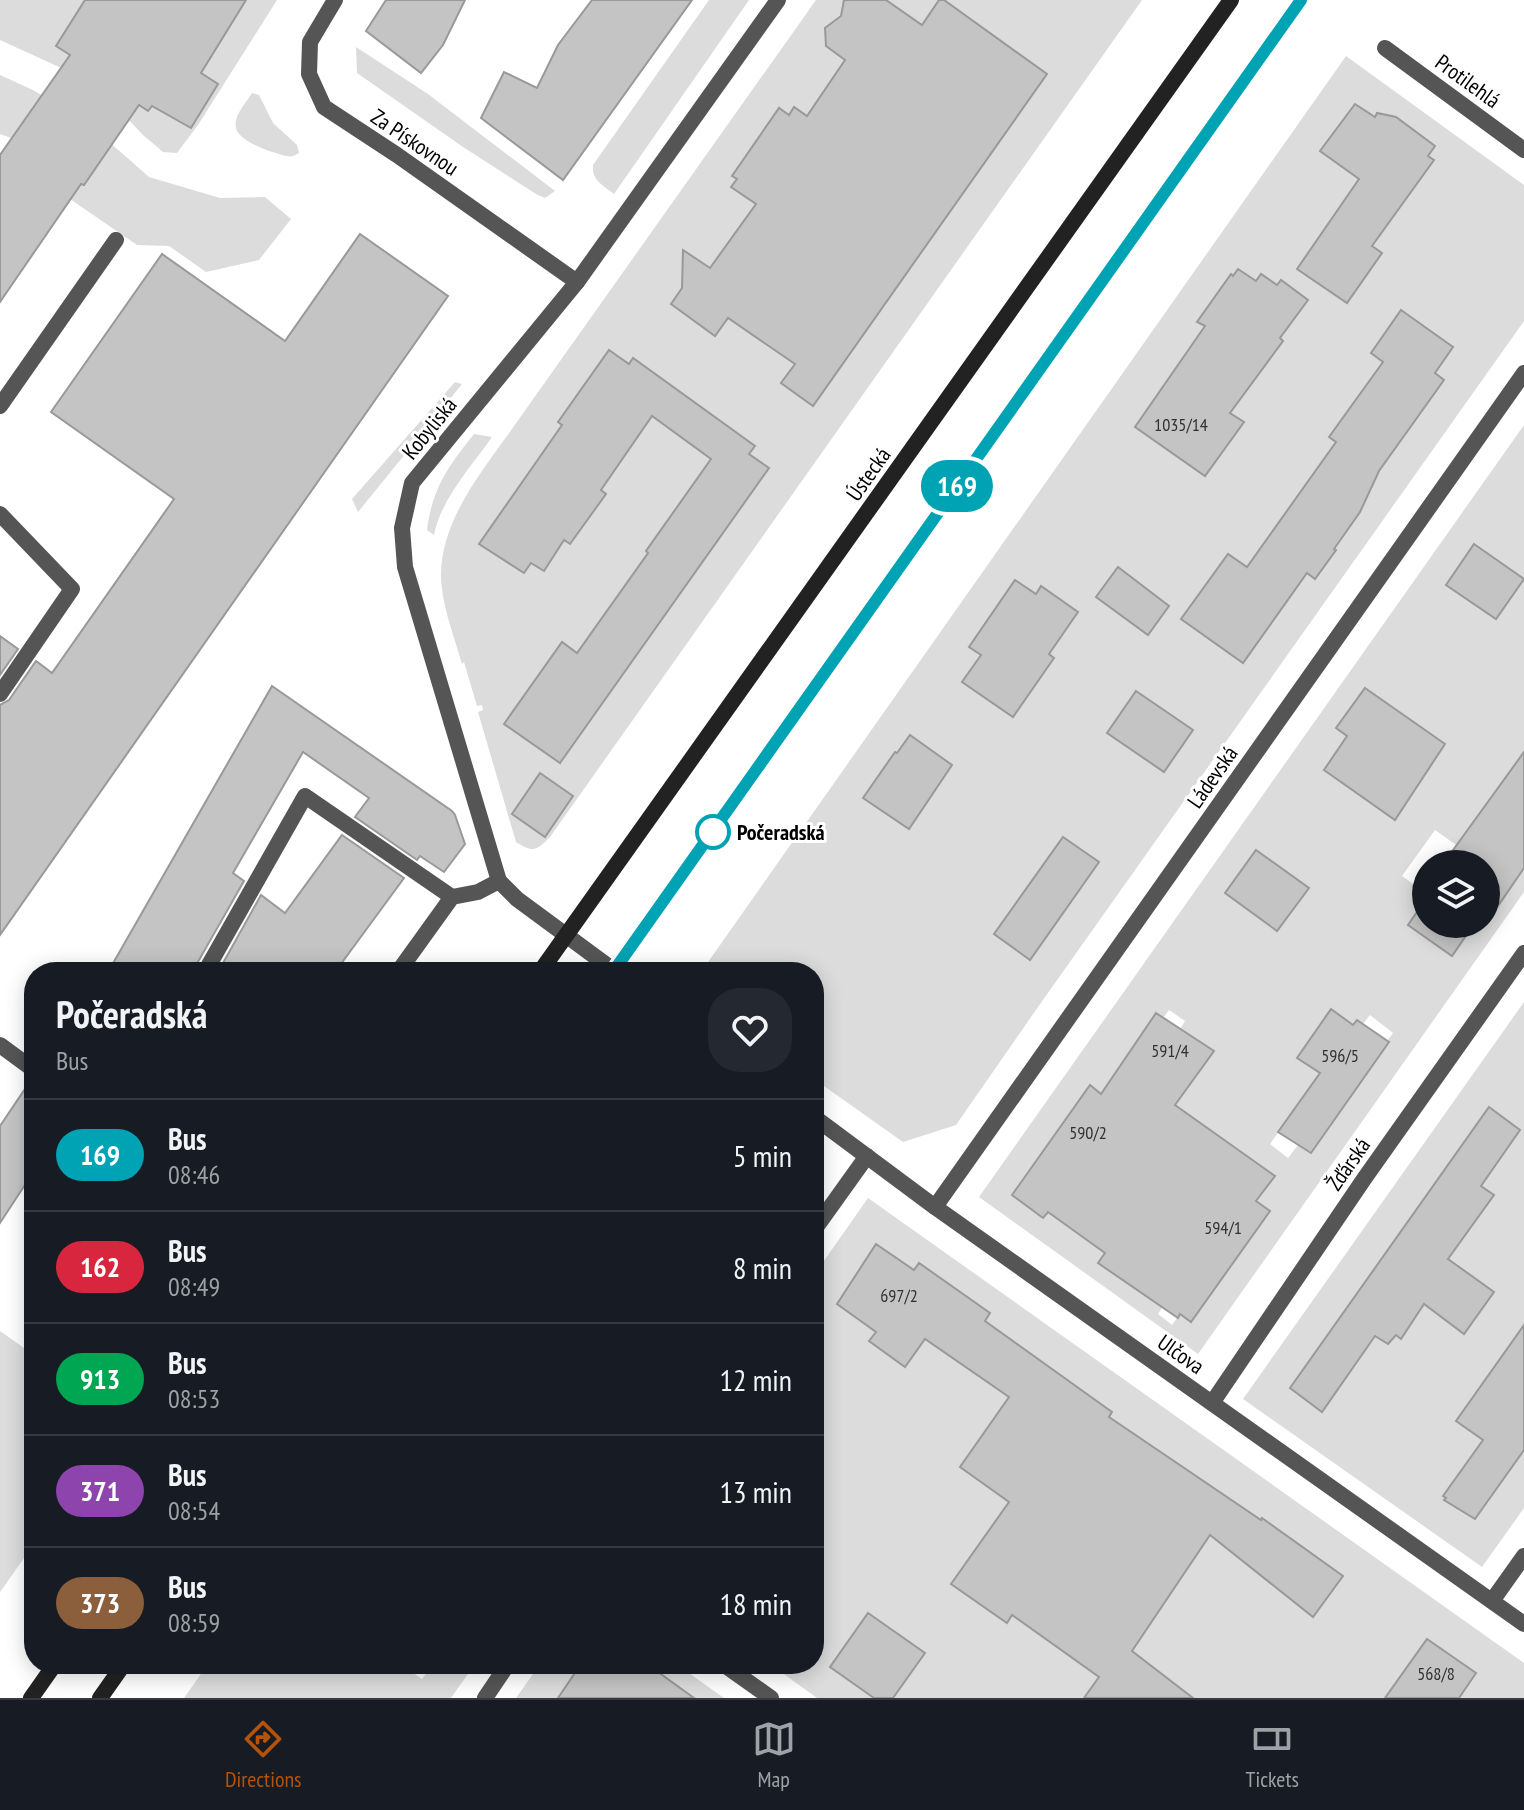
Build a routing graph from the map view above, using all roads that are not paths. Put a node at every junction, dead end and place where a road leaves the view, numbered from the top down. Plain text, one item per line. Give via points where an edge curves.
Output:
1 (335, 0) edge
2 (778, 0) edge
3 (1231, 0) edge
4 (1301, 0) edge
5 (1385, 48) dead end
6 (1524, 150) edge
7 (116, 240) dead end
8 (577, 282) junction
9 (1524, 373) edge
10 (0, 406) edge
11 (0, 514) edge
12 (0, 694) edge
13 (499, 881) junction
14 (452, 897) junction
15 (566, 935) junction
16 (1524, 953) edge
17 (211, 962) edge
18 (405, 962) edge
19 (547, 962) edge
20 (602, 962) edge
21 (620, 962) edge
22 (0, 1045) edge
23 (24, 1063) edge
24 (824, 1124) edge
25 (867, 1156) junction
26 (935, 1207) junction
27 (824, 1216) edge
28 (1212, 1403) junction
29 (1524, 1556) edge
30 (1492, 1601) junction
31 (1524, 1624) edge
32 (48, 1674) edge
33 (117, 1674) edge
34 (501, 1674) edge
35 (737, 1674) edge
36 (31, 1698) edge
37 (100, 1698) edge
38 (485, 1698) edge
39 (771, 1698) edge

1 - 8 street, Za Pískovnou via 310,42 309,74 324,107
2 - 8 street, Kobyliská
3 - 15 main road, Ústecká
4 - 21 main road
5 - 6 street, Protilehlá
7 - 10 street
8 - 13 street, Kobyliská via 412,483 402,528 405,567
9 - 26 street, Ládevská
11 - 12 street via 72,589
13 - 14 street
13 - 15 street
14 - 17 street via 305,796
14 - 18 street
15 - 19 main road, Ústecká
15 - 20 street
16 - 28 street, Žďárská
22 - 23 street
24 - 25 street, Ulčova
25 - 26 street, Ulčova
25 - 27 street
26 - 28 street, Ulčova
28 - 30 street, Ulčova
29 - 30 street
30 - 31 street, Ulčova
32 - 36 main road
33 - 37 main road
34 - 38 street
35 - 39 street

